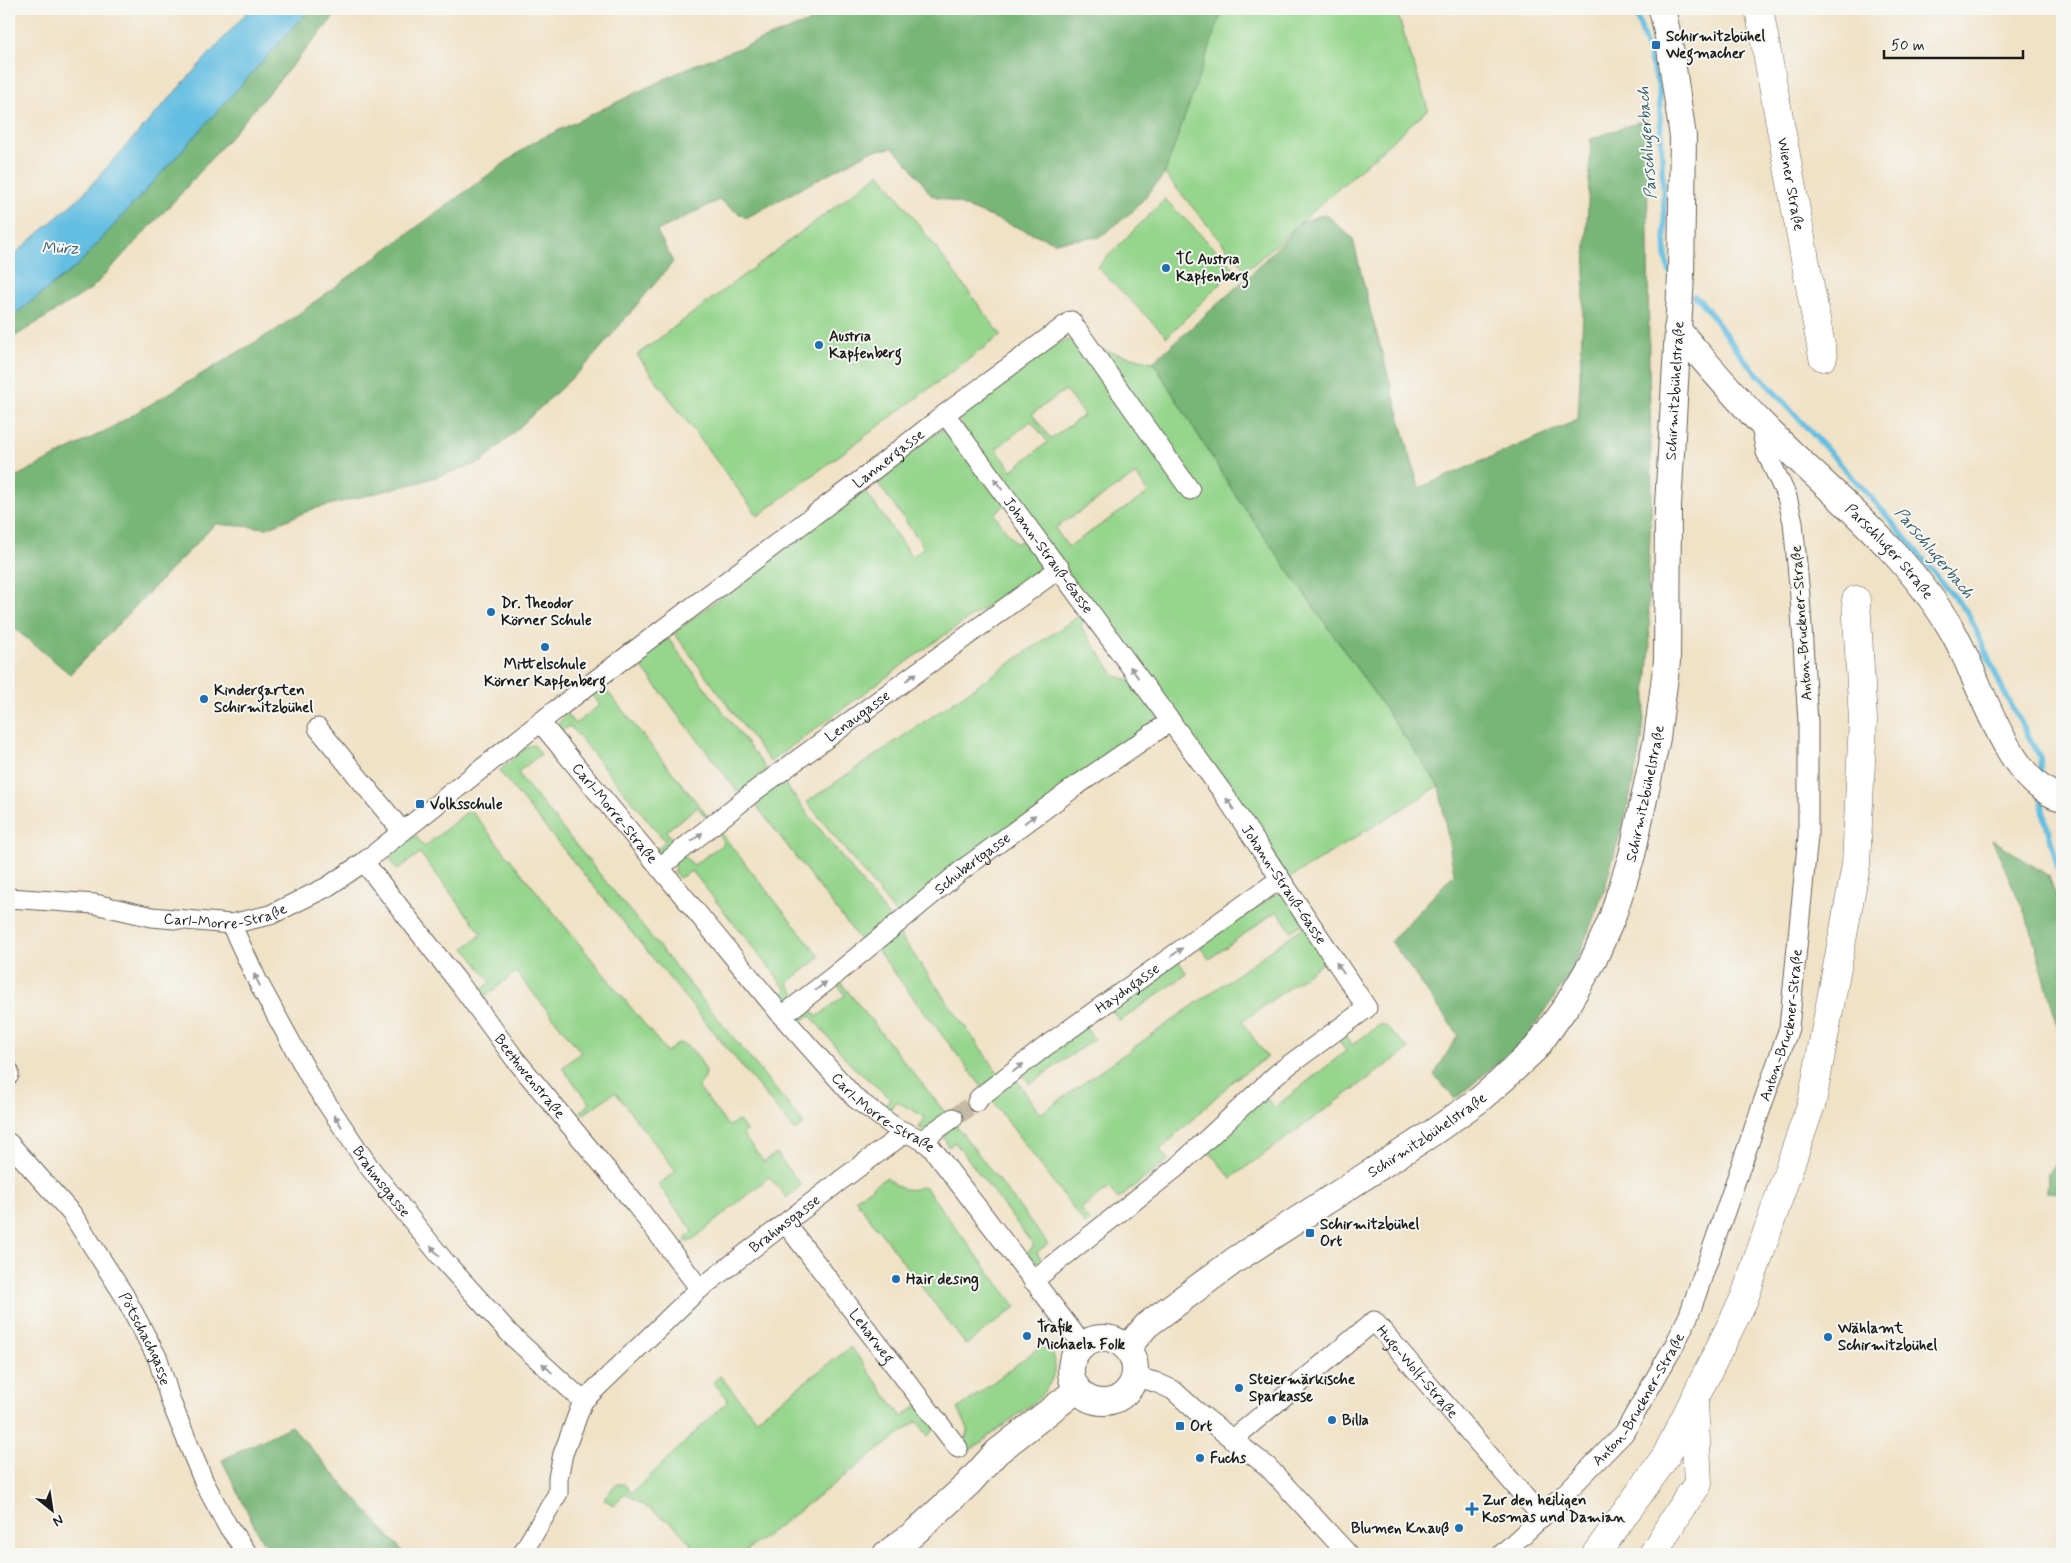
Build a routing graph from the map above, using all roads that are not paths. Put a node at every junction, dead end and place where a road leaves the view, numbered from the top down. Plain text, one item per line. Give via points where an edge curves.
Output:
1 (1662, 9) edge
2 (1759, 9) edge
3 (1677, 330) junction
4 (1823, 357) dead end
5 (945, 414) junction
6 (1760, 422) junction
7 (1190, 490) dead end
8 (1060, 568) junction
9 (1856, 600) dead end
10 (1171, 721) junction
11 (540, 722) junction
12 (318, 728) dead end
13 (2049, 792) edge
14 (402, 831) junction
15 (364, 862) junction
16 (659, 868) junction
17 (1280, 879) junction
18 (9, 898) edge
19 (231, 924) junction
20 (782, 1016) junction
21 (978, 1100) tunnel mouth
22 (953, 1118) tunnel mouth
23 (914, 1136) junction
24 (9, 1142) edge
25 (786, 1224) junction
26 (1033, 1280) junction
27 (700, 1289) junction
28 (1083, 1345) junction
29 (1127, 1348) junction
30 (1135, 1377) junction
31 (1078, 1390) junction
32 (1694, 1398) junction
33 (583, 1401) junction
34 (1232, 1440) junction
35 (958, 1448) dead end
36 (1542, 1517) junction
37 (248, 1554) edge
38 (522, 1554) edge
39 (886, 1554) edge
40 (1348, 1554) edge
41 (1502, 1554) edge
42 (1596, 1554) edge
43 (1653, 1554) edge

1 - 3 main road, Schirmitzbühelstraße via 1683,137
2 - 4 main road, Wiener Straße
3 - 6 main road, Parschluger Straße
3 - 29 main road, Schirmitzbühelstraße via 1668,506 1667,660 1657,738 1632,855 1612,918 1580,985 1536,1048 1479,1100 1235,1260 1148,1326
5 - 7 street, Lannergasse via 1072,321
8 -> 5 street, Johann-Strauß-Gasse
5 - 11 street, Lannergasse
6 - 13 main road, Parschluger Straße via 1874,533 1917,580 1953,632 2010,753
6 - 36 street, Anton-Bruckner-Straße via 1766,452 1787,497 1793,522 1808,722 1808,836 1789,1028 1675,1344 1624,1433
10 -> 8 street, Johann-Strauß-Gasse
16 -> 8 street, Lenaugasse via 756,790
9 - 32 main road via 1863,720 1856,866 1812,1102 1744,1299
17 -> 10 street, Johann-Strauß-Gasse
20 -> 10 street, Schubertgasse via 962,870
11 - 14 street, Carl-Morre-Straße
11 - 16 street, Carl-Morre-Straße
12 - 14 street
14 - 15 street, Carl-Morre-Straße
15 - 19 street, Carl-Morre-Straße via 327,887 270,915
15 - 27 street, Beethovenstraße via 515,1059 636,1205
16 - 20 street, Carl-Morre-Straße
21 -> 17 street, Haydngasse via 1046,1046
26 -> 17 street, Johann-Strauß-Gasse via 1178,1167 1278,1073 1367,1008
18 - 19 street, Carl-Morre-Straße via 95,904 152,917
33 -> 19 street, Brahmsgasse via 511,1335 445,1262 370,1168 312,1081 257,980
20 - 23 street, Carl-Morre-Straße via 856,1099
22 - 23 street
23 - 25 street, Brahmsgasse via 840,1180
23 - 26 street, Carl-Morre-Straße via 931,1147
24 - 37 street, Pötschachgasse via 72,1214 124,1295 158,1359 171,1402 204,1482 227,1525
25 - 27 street, Brahmsgasse
25 - 35 street, Leharweg
26 - 28 street, Carl-Morre-Straße
27 - 33 street, Brahmsgasse
28 - 29 main road via 1101,1338 1119,1342
28 - 31 main road via 1072,1361 1073,1381
29 - 30 main road via 1134,1362
30 - 31 main road via 1131,1387 1115,1400 1095,1401
30 - 34 street via 1173,1390
31 - 39 main road via 997,1452 968,1484
32 - 42 main road via 1666,1456
32 - 43 main road via 1698,1484
33 - 38 street, Brahmsgasse via 563,1454 558,1493
34 - 36 street, Hugo-Wolf-Straße via 1374,1321
34 - 40 street via 1268,1467
36 - 41 street, Anton-Bruckner-Straße

